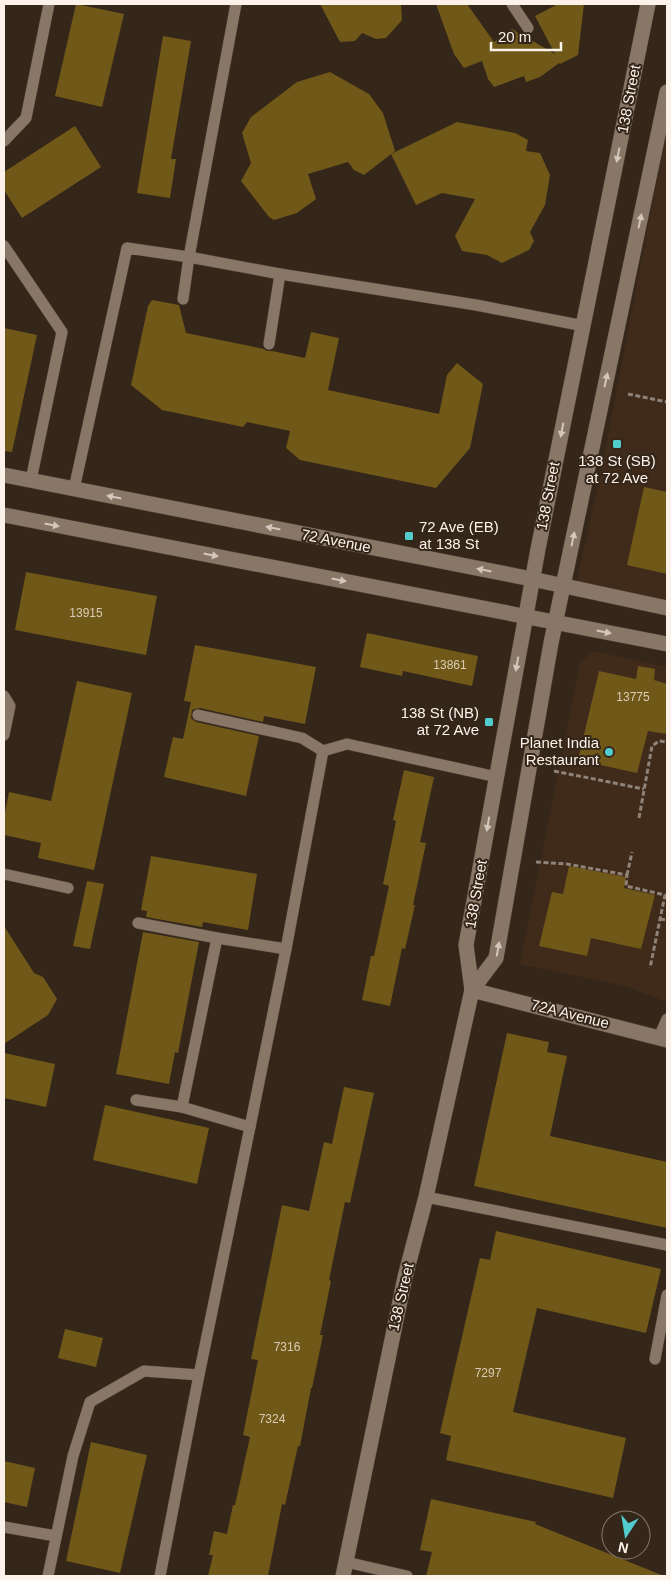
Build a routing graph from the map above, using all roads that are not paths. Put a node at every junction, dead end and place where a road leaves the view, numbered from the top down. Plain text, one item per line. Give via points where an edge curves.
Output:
1 (49, 4) edge
2 (236, 4) edge
3 (512, 4) edge
4 (648, 4) edge
5 (528, 28) dead end
6 (667, 92) edge
7 (4, 141) edge
8 (4, 246) edge
9 (189, 257) junction
10 (280, 274) junction
11 (183, 299) dead end
12 (584, 326) junction
13 (269, 344) dead end
14 (4, 475) edge
15 (31, 480) junction
16 (74, 489) junction
17 (4, 515) edge
18 (532, 579) junction
19 (563, 586) junction
20 (667, 608) edge
21 (526, 616) junction
22 (556, 622) junction
23 (667, 644) edge
24 (4, 696) edge
25 (198, 715) dead end
26 (4, 734) edge
27 (323, 751) junction
28 (497, 777) junction
29 (4, 874) edge
30 (68, 888) dead end
31 (138, 923) dead end
32 (217, 938) junction
33 (286, 948) junction
34 (472, 990) junction
35 (667, 1019) edge
36 (663, 1038) edge
37 (136, 1100) dead end
38 (182, 1107) junction
39 (250, 1127) junction
40 (426, 1197) junction
41 (667, 1245) edge
42 (667, 1295) edge
43 (655, 1359) dead end
44 (199, 1375) junction
45 (4, 1527) edge
46 (56, 1536) junction
47 (345, 1569) edge
48 (48, 1576) edge
49 (160, 1576) edge
50 (407, 1576) edge

1 - 7 lane via 26,118
2 - 9 lane
3 - 5 lane
4 -> 12 main road, 138 Street
19 -> 6 main road, 138 Street
8 - 15 lane via 62,332
9 - 10 lane
9 - 11 lane
9 - 16 lane via 127,248
10 - 12 lane
10 - 13 lane
12 -> 18 main road, 138 Street
14 - 15 main road, 72 Avenue
15 - 16 main road, 72 Avenue
18 -> 16 main road, 72 Avenue
17 -> 21 main road
18 - 19 main road, 72 Avenue
18 - 21 main road, 138 Street
19 - 20 main road, 72 Avenue
19 - 22 main road, 138 Street
21 - 22 main road
21 -> 28 main road, 138 Street
22 -> 23 main road
34 -> 22 main road, 138 Street via 496,958
24 - 26 lane via 10,706
25 - 27 lane via 302,738
27 - 28 lane via 347,744
27 - 33 lane
28 -> 34 main road, 138 Street via 466,945
29 - 30 lane
31 - 32 lane
32 - 33 lane
32 - 38 lane
33 - 39 lane
34 - 36 main road, 72A Avenue
34 - 40 main road, 138 Street
35 - 36 lane
37 - 38 lane
38 - 39 lane
39 - 44 lane
40 - 41 lane
40 - 47 main road, 138 Street via 405,1277
42 - 43 lane
44 - 46 lane via 144,1372 90,1402 73,1456
44 - 49 lane
45 - 46 lane
46 - 48 lane
47 - 50 lane

